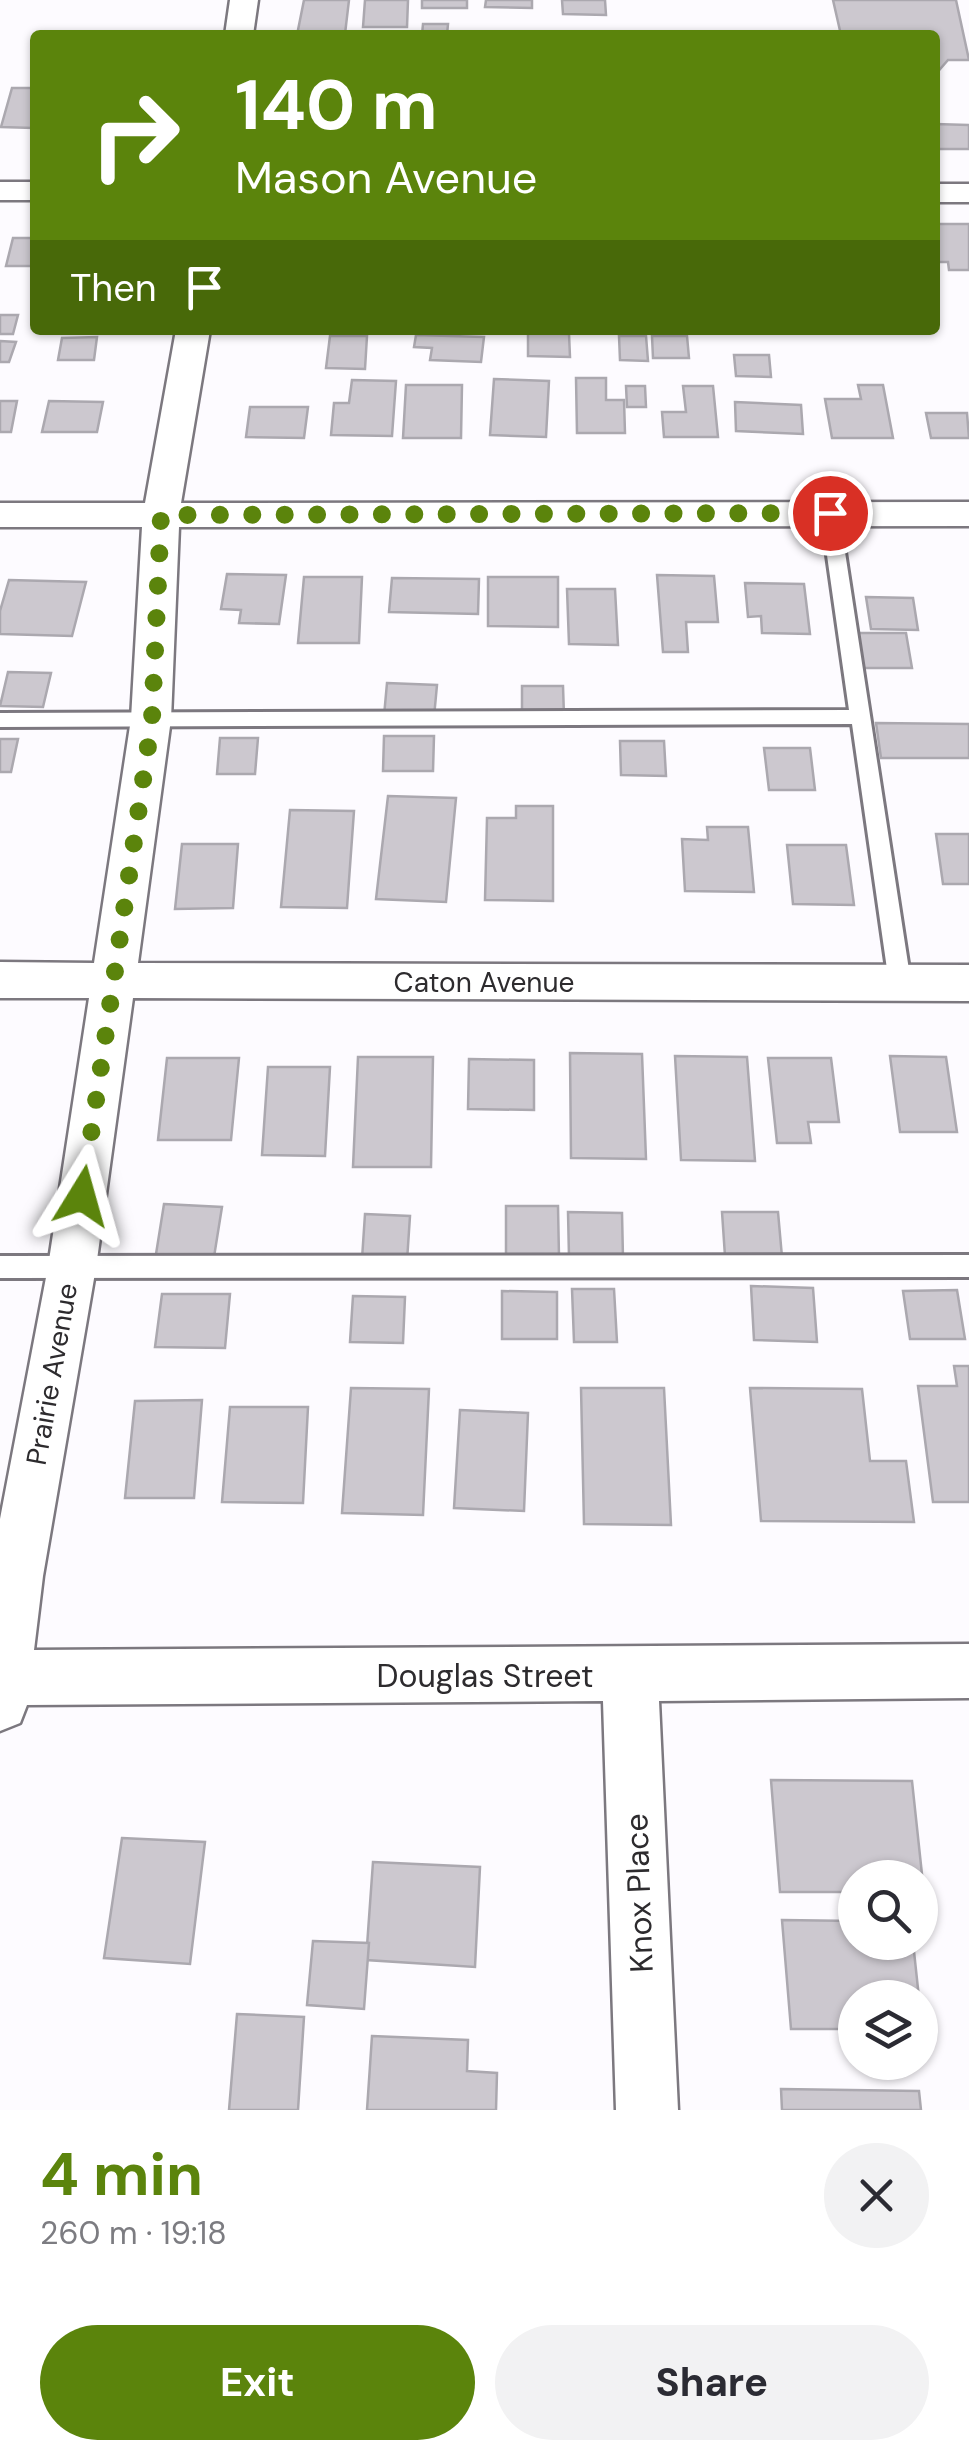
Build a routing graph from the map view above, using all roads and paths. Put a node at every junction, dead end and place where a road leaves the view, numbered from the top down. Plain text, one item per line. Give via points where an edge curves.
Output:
1 (244, 0) edge
2 (239, 30) edge
3 (30, 191) edge
4 (0, 192) edge
5 (940, 193) edge
6 (969, 193) edge
7 (192, 335) edge
8 (830, 513) junction
9 (969, 514) edge
10 (0, 515) edge
11 (161, 515) junction
12 (860, 717) junction
13 (152, 719) junction
14 (0, 720) edge
15 (0, 980) edge
16 (114, 981) junction
17 (900, 982) junction
18 (969, 983) edge
19 (969, 1266) edge
20 (0, 1267) edge
21 (72, 1267) junction
22 (969, 1671) edge
23 (630, 1676) junction
24 (1, 1687) edge
25 (647, 2110) edge

1 - 2 street
3 - 4 street
5 - 6 street
7 - 11 street, Prairie Avenue
8 - 9 street
8 - 11 street
8 - 12 lane
10 - 11 street
11 - 13 street, Prairie Avenue
12 - 13 lane
12 - 17 lane
13 - 14 lane
13 - 16 street, Prairie Avenue
15 - 16 street, Caton Avenue
16 - 17 street, Caton Avenue
16 - 21 street, Prairie Avenue
17 - 18 street, Caton Avenue
19 - 21 lane
20 - 21 lane
21 - 24 street, Prairie Avenue
22 - 23 street, Douglas Street
23 - 24 street, Douglas Street
23 - 25 street, Knox Place

